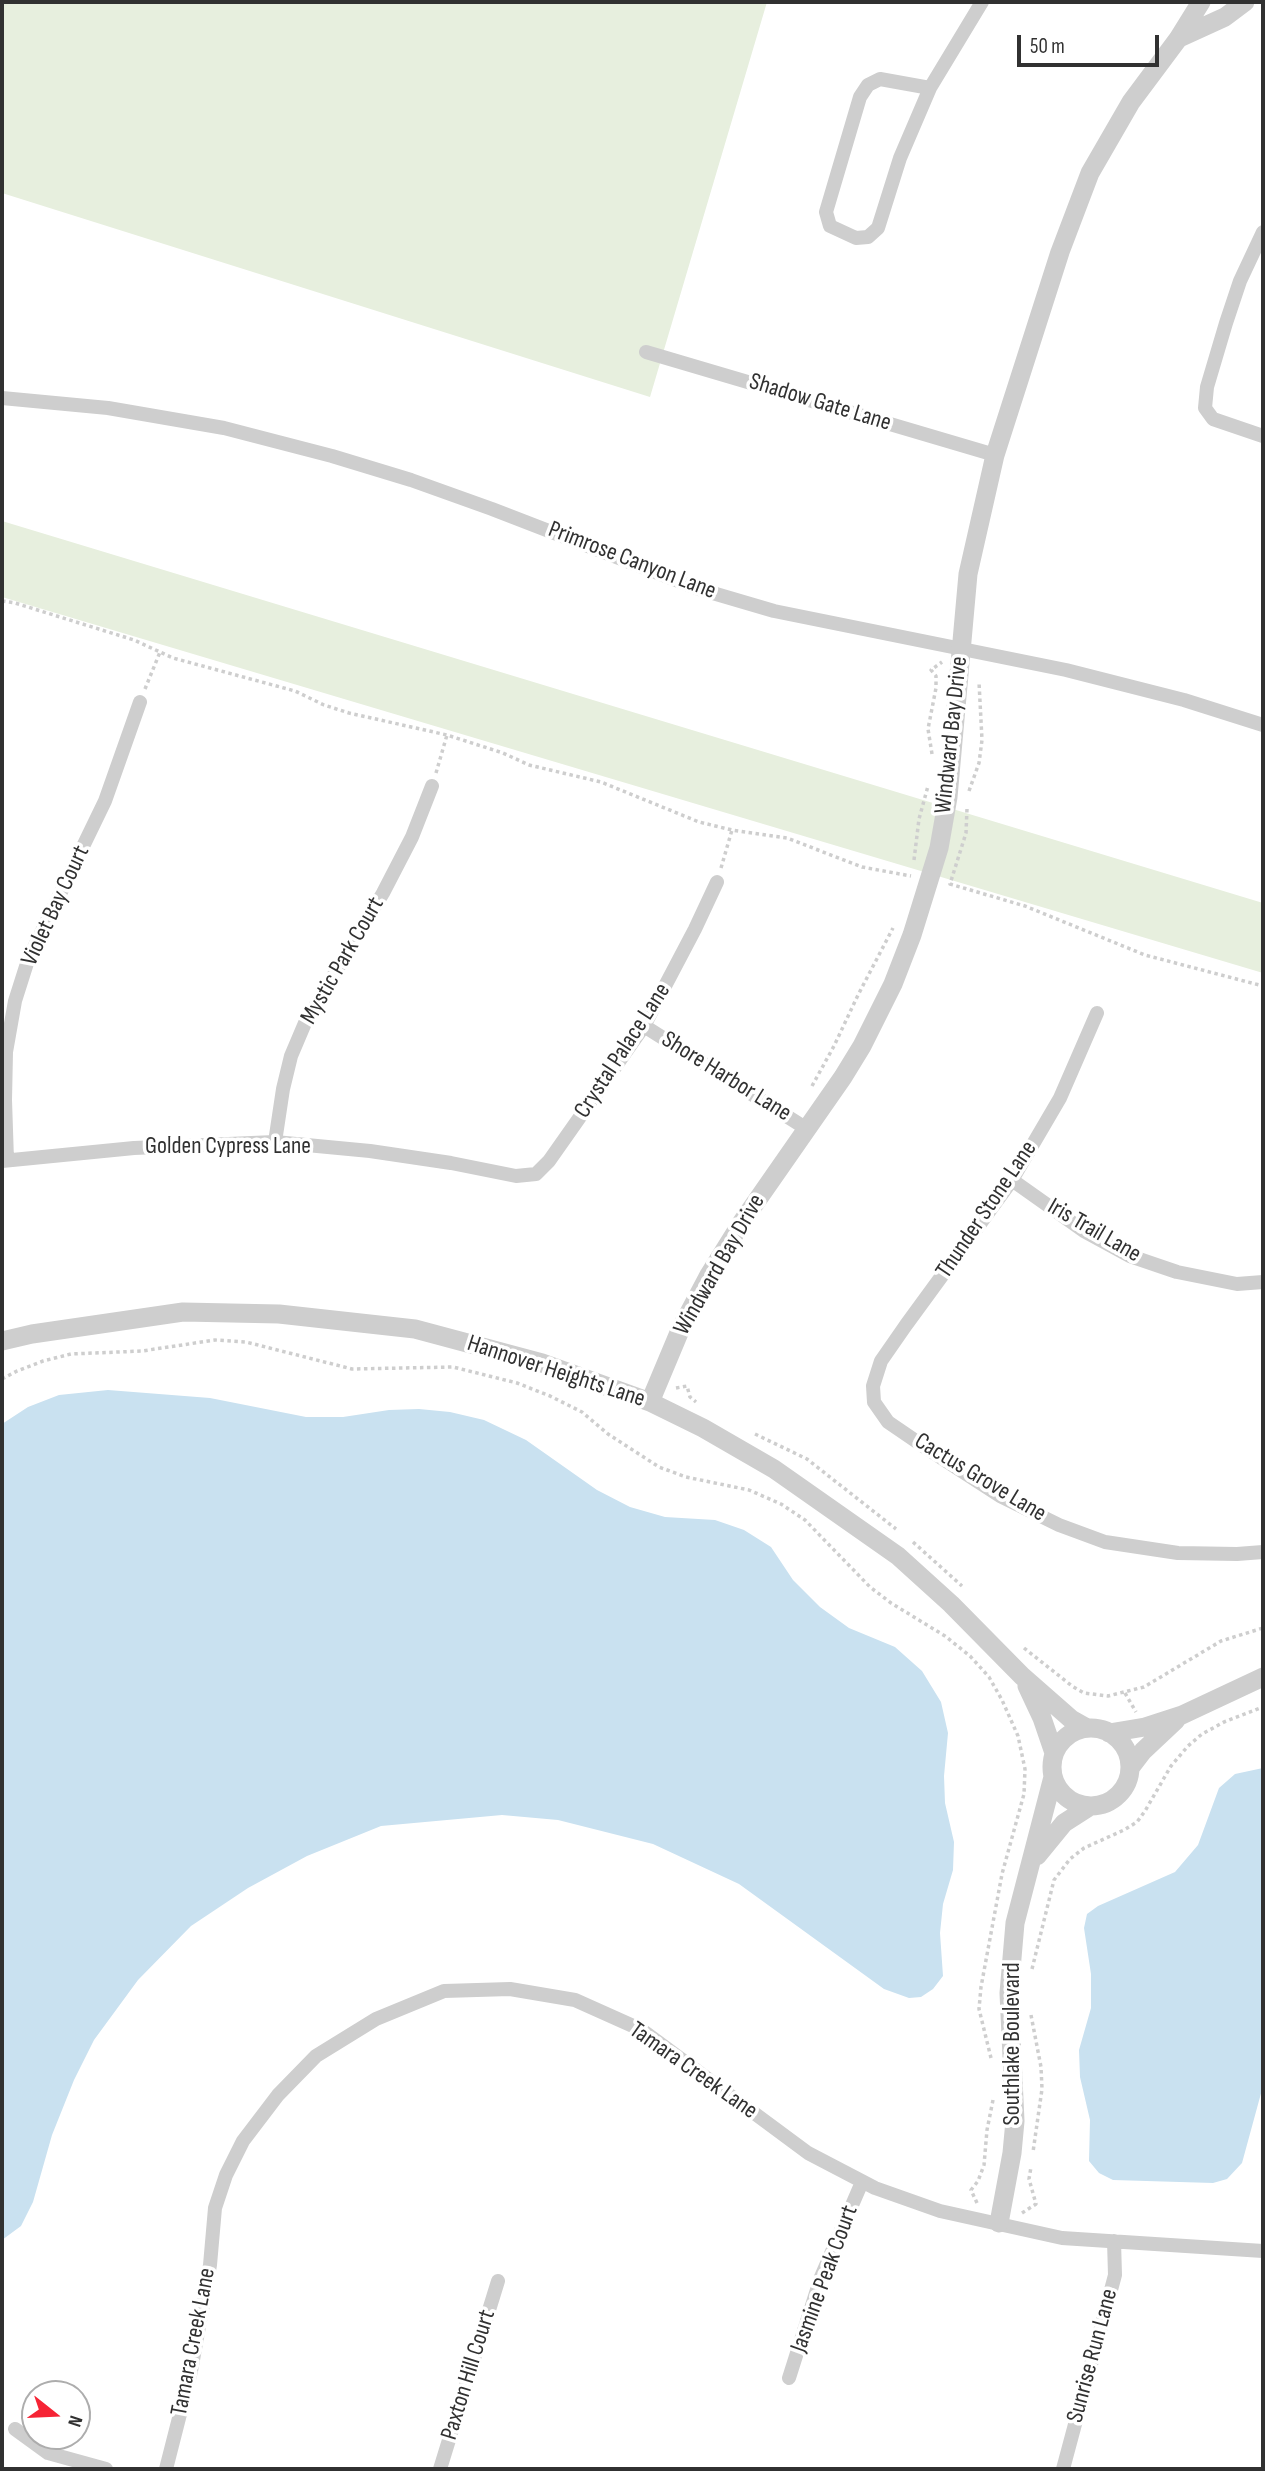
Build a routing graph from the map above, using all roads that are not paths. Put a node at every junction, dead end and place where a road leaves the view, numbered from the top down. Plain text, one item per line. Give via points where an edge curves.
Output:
1 (982, 2) edge
2 (1201, 2) edge
3 (1245, 2) edge
4 (1178, 39) junction
5 (930, 88) junction
6 (1263, 232) edge
7 (646, 352) dead end
8 (2, 398) edge
9 (1263, 436) edge
10 (995, 455) junction
11 (961, 648) junction
12 (140, 702) road end
13 (1263, 725) edge
14 (432, 786) road end
15 (716, 882) road end
16 (1097, 1013) dead end
17 (645, 1026) junction
18 (807, 1129) junction
19 (275, 1142) junction
20 (5, 1161) edge
21 (536, 1174) joint
22 (1012, 1180) junction
23 (1263, 1282) edge
24 (2, 1341) edge
25 (651, 1398) junction
26 (874, 1402) joint
27 (1263, 1552) edge
28 (1021, 1676) junction
29 (1263, 1677) edge
30 (1182, 1715) junction
31 (1087, 1728) junction
32 (1109, 1733) junction
33 (1054, 1753) junction
34 (1130, 1768) junction
35 (1053, 1777) junction
36 (1089, 1807) junction
37 (1030, 1865) junction
38 (862, 2182) junction
39 (996, 2223) junction
40 (1114, 2241) junction
41 (1263, 2251) edge
42 (498, 2281) dead end
43 (789, 2378) dead end
44 (15, 2429) dead end
45 (106, 2469) edge
46 (166, 2469) edge
47 (440, 2469) edge
48 (1063, 2469) edge

1 - 5 street
2 - 4 street, Windward Bay Drive
3 - 4 street, Windward Bay Drive
4 - 10 street, Windward Bay Drive via 1131,102 1090,173
5 - 5 street via 900,158 878,228 868,237 856,238 831,226 826,212 860,97 868,85 880,79
6 - 9 street via 1240,281 1207,387 1205,408 1213,419
7 - 10 street, Shadow Gate Lane
8 - 11 street, Primrose Canyon Lane via 108,408 224,428 332,456 492,509 699,589 849,628
10 - 11 street, Windward Bay Drive via 968,574
11 - 13 street, Primrose Canyon Lane via 1184,700
11 - 18 street, Windward Bay Drive via 948,797 926,891 872,1028
12 - 20 street, Violet Bay Court via 105,802 28,960 15,1001 6,1052
14 - 19 street, Mystic Park Court via 383,893 305,1023 291,1056
15 - 17 street, Crystal Palace Lane
16 - 22 street, Thunder Stone Lane via 1059,1098
17 - 18 street, Shore Harbor Lane
17 - 21 street, Crystal Palace Lane
18 - 25 street, Windward Bay Drive via 709,1276
19 - 20 street, Golden Cypress Lane via 134,1148
19 - 21 street, Golden Cypress Lane via 370,1151 516,1176
22 - 23 street, Iris Trail Lane via 1084,1231 1130,1256 1177,1272 1237,1284
22 - 26 street, Thunder Stone Lane via 881,1361 873,1386
24 - 25 street, Hannover Heights Lane via 183,1312 279,1314 415,1329
25 - 28 street, Hannover Heights Lane via 774,1469 898,1556
26 - 27 street, Cactus Grove Lane via 888,1422 939,1456 1000,1496 1059,1525 1105,1542 1178,1553
28 - 31 street, Hannover Heights Lane
28 - 33 street, Hannover Heights Lane
29 - 30 street, Southlake Boulevard
30 - 32 street, Southlake Boulevard
30 - 34 street, Southlake Boulevard
31 - 32 street, Southlake Boulevard
31 - 33 street via 1067,1736
32 - 34 street via 1125,1748
33 - 35 street, Southlake Boulevard
34 - 36 street, Southlake Boulevard via 1122,1792
35 - 36 street via 1066,1798
35 - 37 street, Southlake Boulevard
36 - 37 street, Southlake Boulevard via 1064,1823
37 - 39 street, Southlake Boulevard via 1015,1923 1011,1962 1014,2121 1012,2153
38 - 39 street, Tamara Creek Lane via 940,2211
38 - 43 street, Jasmine Peak Court via 821,2277
38 - 46 street, Tamara Creek Lane via 808,2153 642,2030 576,2000 510,1989 444,1991 376,2019 316,2056 278,2095 243,2141 226,2175 215,2208 191,2371
39 - 40 street, Tamara Creek Lane via 1062,2238
40 - 41 street, Tamara Creek Lane
40 - 48 street, Sunrise Run Lane via 1115,2274
42 - 47 street, Paxton Hill Court
44 - 45 street via 48,2453

